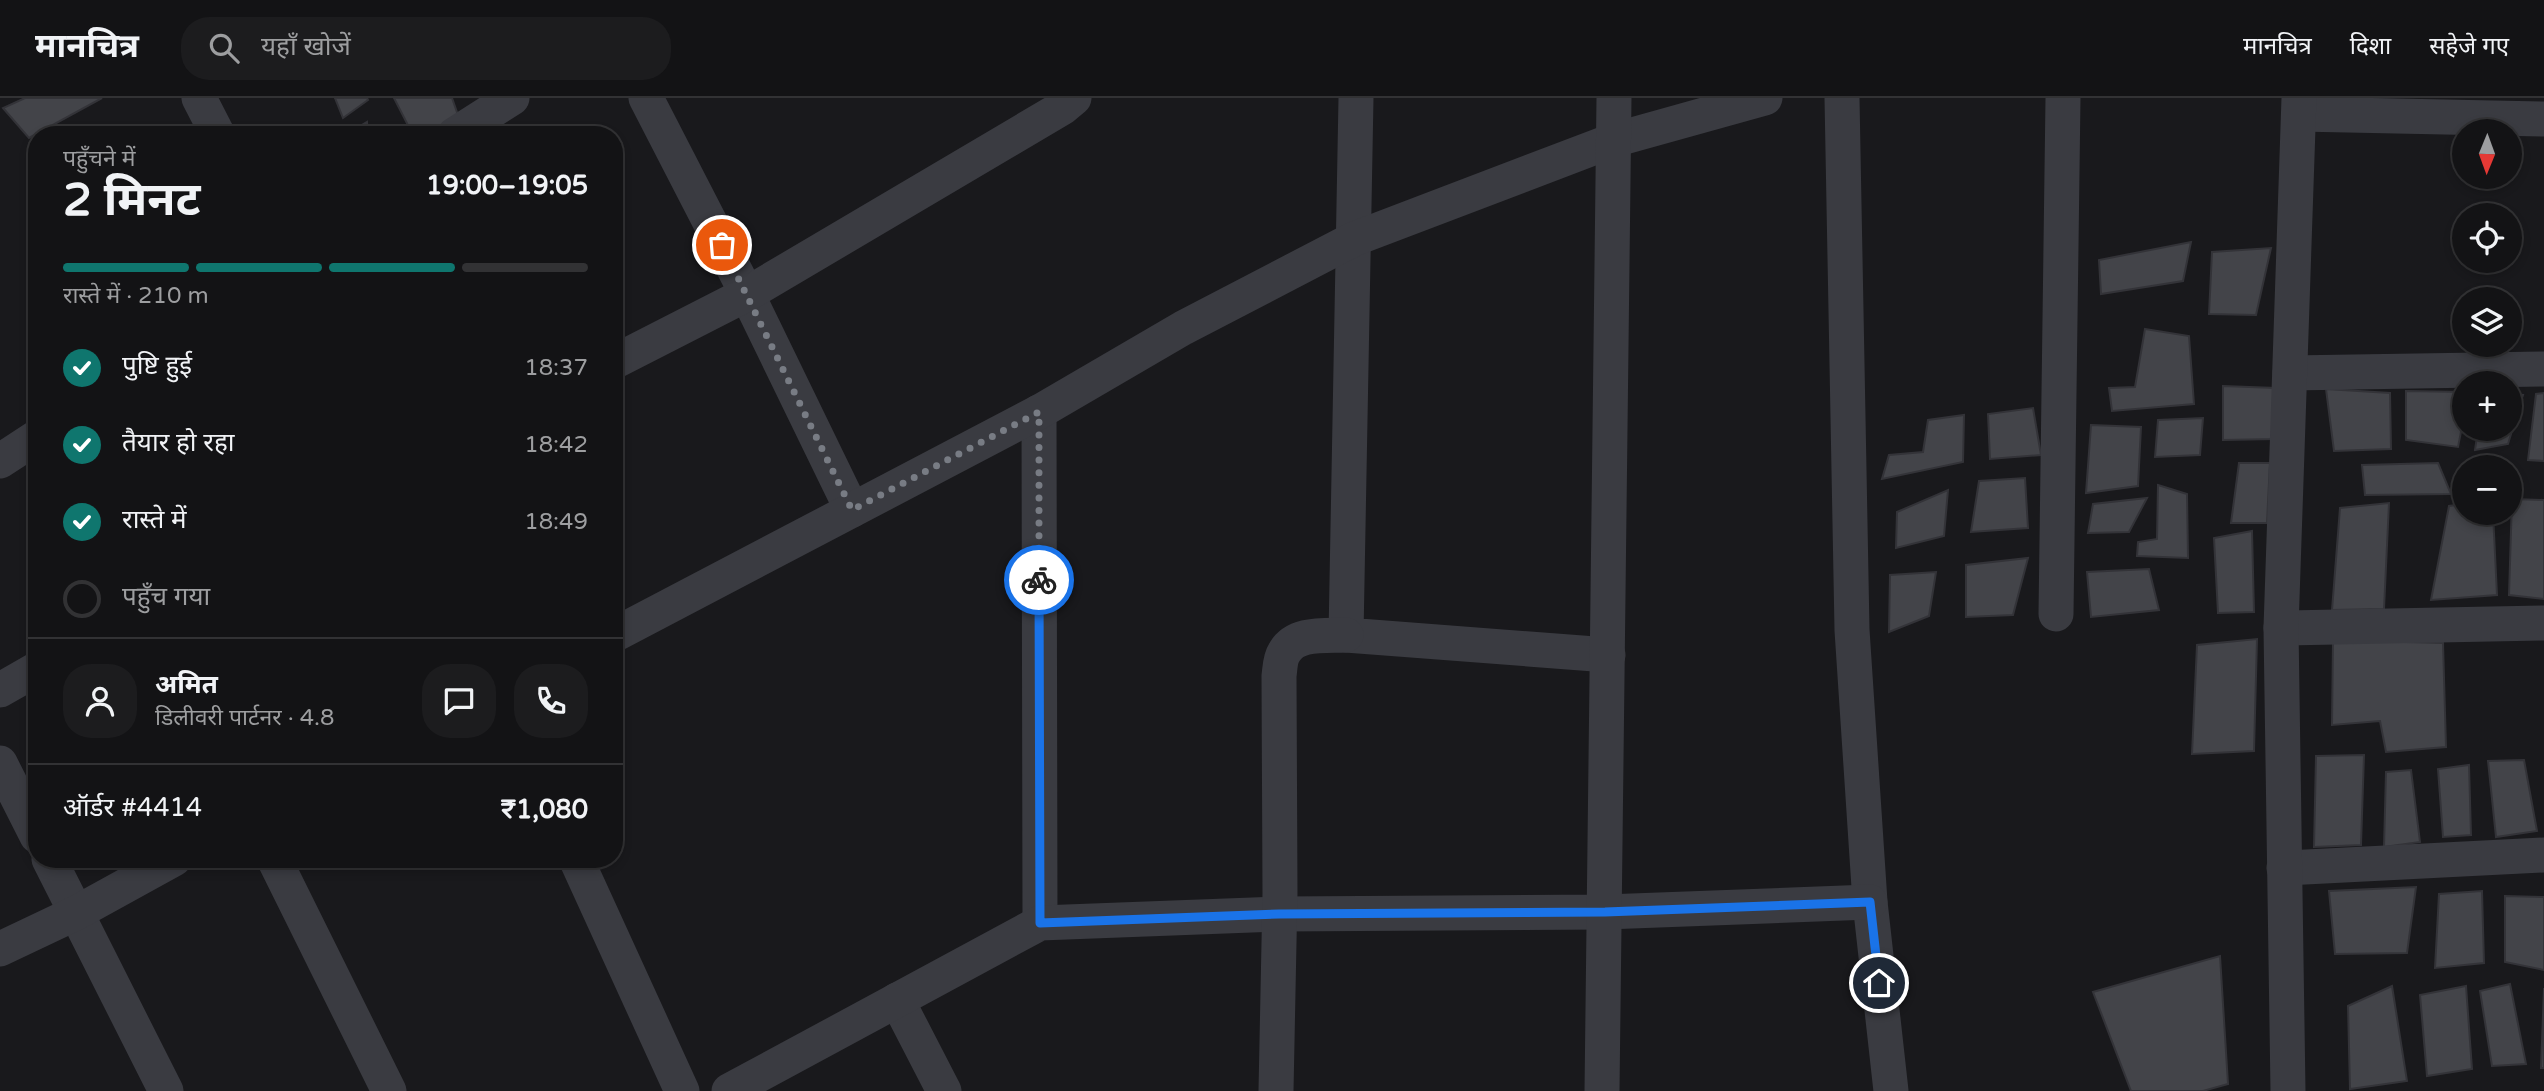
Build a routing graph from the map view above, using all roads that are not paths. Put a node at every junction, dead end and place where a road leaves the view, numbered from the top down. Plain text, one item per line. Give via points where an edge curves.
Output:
1 (199, 98) edge
2 (512, 98) edge
3 (646, 98) edge
4 (1074, 98) edge
5 (1356, 98) edge
6 (1614, 98) edge
7 (1765, 98) edge
8 (1842, 98) edge
9 (2063, 98) edge
10 (2299, 106) edge
11 (2544, 119) edge
12 (213, 126) edge
13 (468, 126) edge
14 (1614, 140) junction
15 (1354, 239) junction
16 (747, 294) junction
17 (623, 357) edge
18 (2544, 369) edge
19 (2290, 373) junction
20 (1039, 412) junction
21 (28, 443) edge
22 (0, 461) edge
23 (852, 510) junction
24 (2056, 614) dead end
25 (2544, 623) edge
26 (2281, 628) junction
27 (623, 630) edge
28 (1346, 635) junction
29 (1608, 655) junction
30 (28, 674) edge
31 (0, 690) edge
32 (0, 763) edge
33 (28, 818) edge
34 (2544, 855) edge
35 (54, 868) edge
36 (158, 868) edge
37 (278, 868) edge
38 (580, 868) edge
39 (2284, 868) junction
40 (1870, 902) junction
41 (1605, 912) junction
42 (76, 913) junction
43 (1279, 914) junction
44 (1040, 923) junction
45 (0, 949) edge
46 (897, 1000) junction
47 (166, 1091) edge
48 (389, 1091) edge
49 (682, 1091) edge
50 (729, 1091) edge
51 (944, 1091) edge
52 (1276, 1091) edge
53 (1602, 1091) edge
54 (1891, 1091) edge
55 (2288, 1091) edge

1 - 12 street
2 - 13 street
3 - 16 street
4 - 16 street
5 - 15 street
6 - 14 street
7 - 14 street
8 - 40 street via 1852,630
9 - 24 street
10 - 11 street
10 - 19 street
14 - 15 street
14 - 29 street
15 - 20 street via 1183,328
15 - 28 street
16 - 17 street
16 - 23 street
18 - 19 street
19 - 26 street
20 - 23 street
20 - 44 street
21 - 22 street
23 - 27 street
25 - 26 street
26 - 39 street
28 - 29 street
28 - 43 street via 1302,639 1283,654 1279,676
29 - 41 street
30 - 31 street
32 - 33 street
34 - 39 street
35 - 42 street
36 - 42 street
37 - 48 street
38 - 49 street
39 - 55 street
40 - 41 street
40 - 54 street
41 - 43 street
41 - 53 street
42 - 45 street
42 - 47 street
43 - 44 street
43 - 52 street
44 - 46 street
46 - 50 street
46 - 51 street

